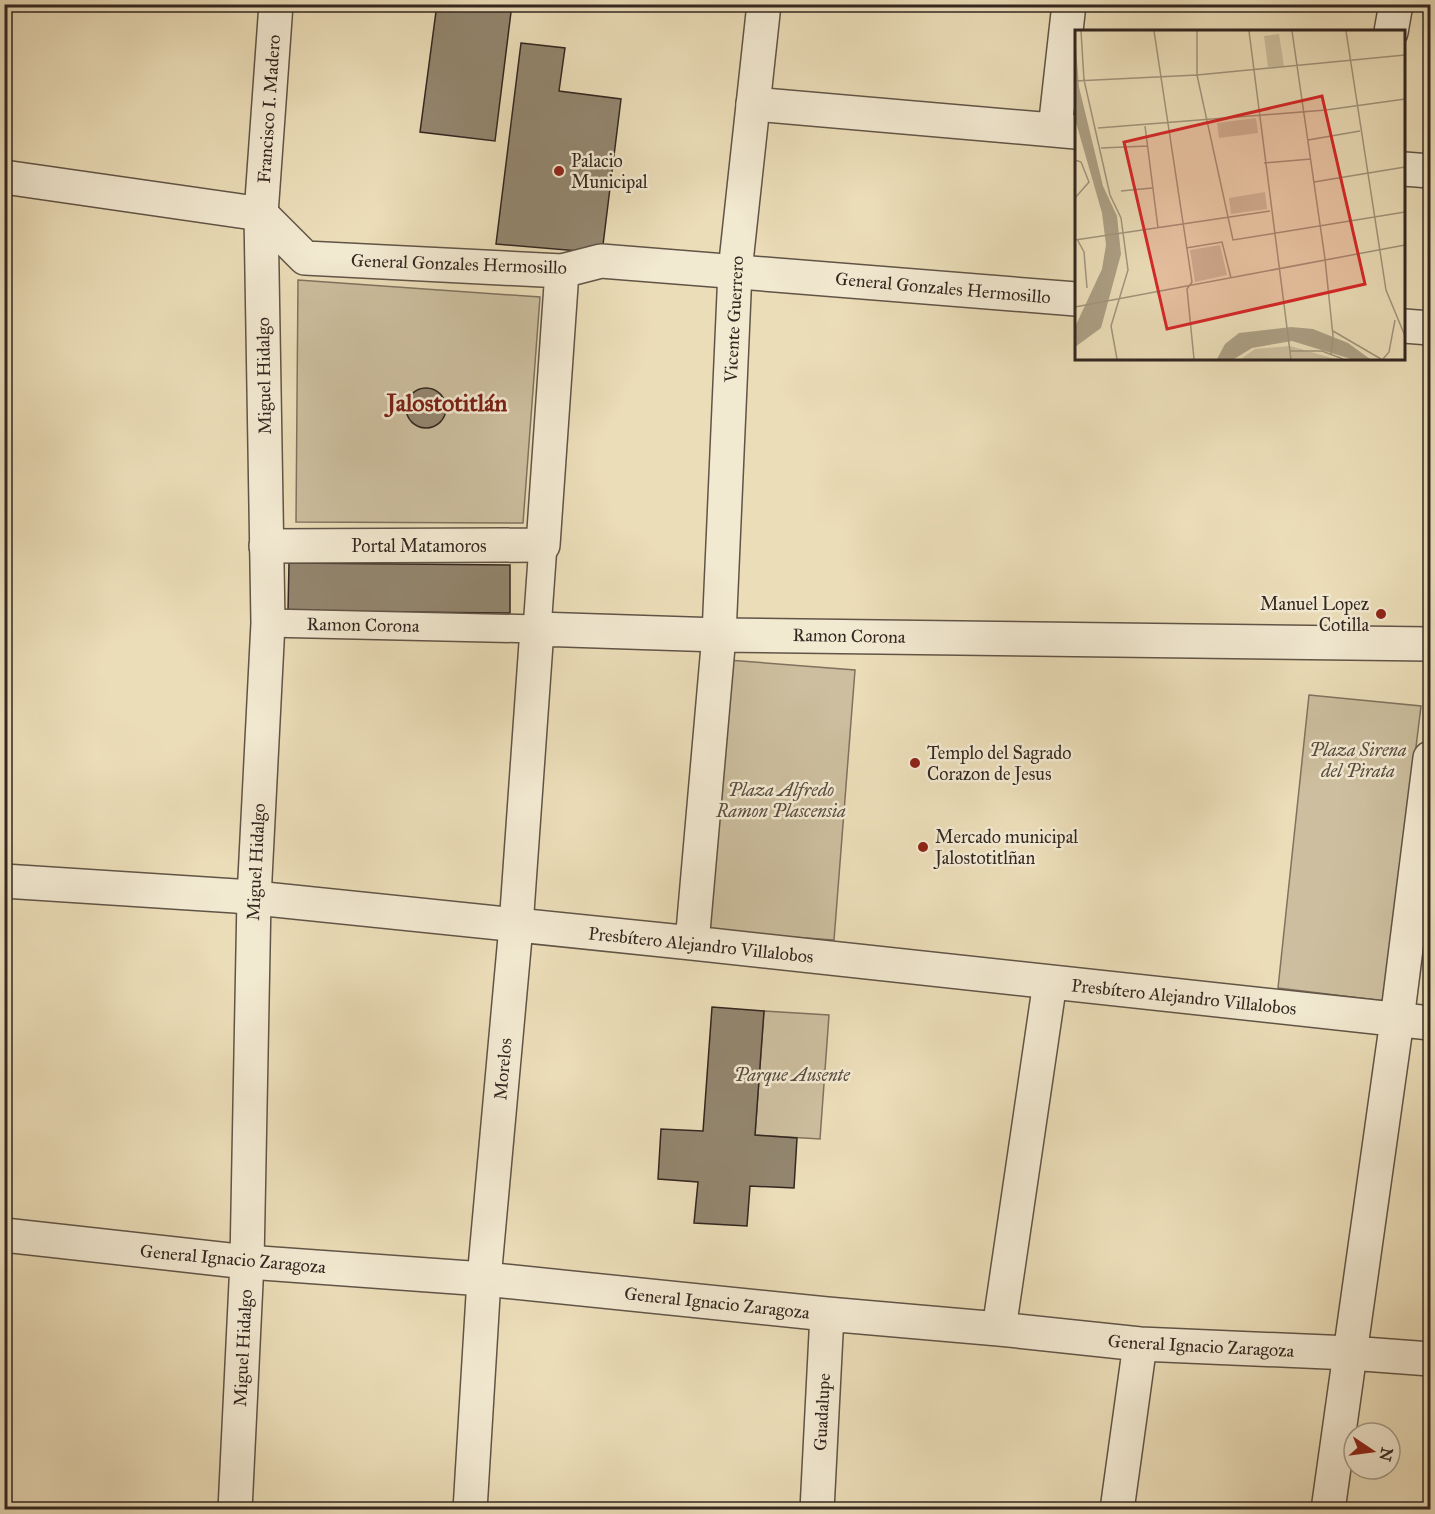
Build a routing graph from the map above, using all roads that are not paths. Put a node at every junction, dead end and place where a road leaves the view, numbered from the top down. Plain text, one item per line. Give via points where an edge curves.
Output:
1 (276, 4) edge
2 (764, 4) edge
3 (1069, 4) edge
4 (1396, 4) edge
5 (1391, 30) edge
6 (753, 104) junction
7 (1066, 130) edge
8 (1405, 168) edge
9 (1431, 171) edge
10 (4, 177) edge
11 (261, 214) junction
12 (562, 271) junction
13 (735, 271) junction
14 (1075, 299) edge
15 (1405, 326) edge
16 (1431, 328) edge
17 (543, 545) junction
18 (280, 546) junction
19 (268, 623) junction
20 (537, 629) junction
21 (719, 635) junction
22 (1431, 644) edge
23 (1431, 758) edge
24 (4, 881) edge
25 (254, 898) junction
26 (516, 926) junction
27 (692, 943) junction
28 (1050, 982) junction
29 (1397, 1020) junction
30 (1431, 1023) edge
31 (4, 1235) edge
32 (247, 1262) junction
33 (484, 1279) junction
34 (827, 1314) junction
35 (999, 1329) junction
36 (1140, 1344) junction
37 (1350, 1353) junction
38 (1431, 1359) edge
39 (235, 1509) edge
40 (470, 1509) edge
41 (817, 1509) edge
42 (1117, 1509) edge
43 (1328, 1509) edge

1 - 11 street, Francisco I. Madero
2 - 6 street, Vicente Guerrero
3 - 7 street
4 - 5 street
6 - 7 street
6 - 13 street, Vicente Guerrero
8 - 9 street
10 - 11 street
11 - 12 street, General Gonzales Hermosillo via 305,258
11 - 18 street, Miguel Hidalgo
12 - 13 street, General Gonzales Hermosillo via 601,261
12 - 17 street
13 - 14 street, General Gonzales Hermosillo
13 - 21 street, Vicente Guerrero
15 - 16 street
17 - 18 street, Portal Matamoros
17 - 20 street
18 - 19 street, Miguel Hidalgo
19 - 20 street, Ramon Corona
19 - 25 street, Miguel Hidalgo
20 - 21 street, Ramon Corona
20 - 26 street, Morelos
21 - 22 street, Ramon Corona
21 - 27 street, Vicente Guerrero
23 - 29 street
24 - 25 street, Presbítero Alejandro Villalobos
25 - 26 street, Presbítero Alejandro Villalobos
25 - 32 street, Miguel Hidalgo
26 - 27 street, Presbítero Alejandro Villalobos
26 - 33 street, Morelos
27 - 28 street, Presbítero Alejandro Villalobos
28 - 29 street, Presbítero Alejandro Villalobos
28 - 35 street
29 - 30 street, Presbítero Alejandro Villalobos
29 - 37 street
31 - 32 street, General Ignacio Zaragoza
32 - 33 street, General Ignacio Zaragoza
32 - 39 street, Miguel Hidalgo
33 - 34 street, General Ignacio Zaragoza
33 - 40 street, Morelos
34 - 35 street, General Ignacio Zaragoza
34 - 41 street, Guadalupe
35 - 36 street, General Ignacio Zaragoza
36 - 37 street, General Ignacio Zaragoza
36 - 42 street
37 - 38 street, General Ignacio Zaragoza
37 - 43 street

